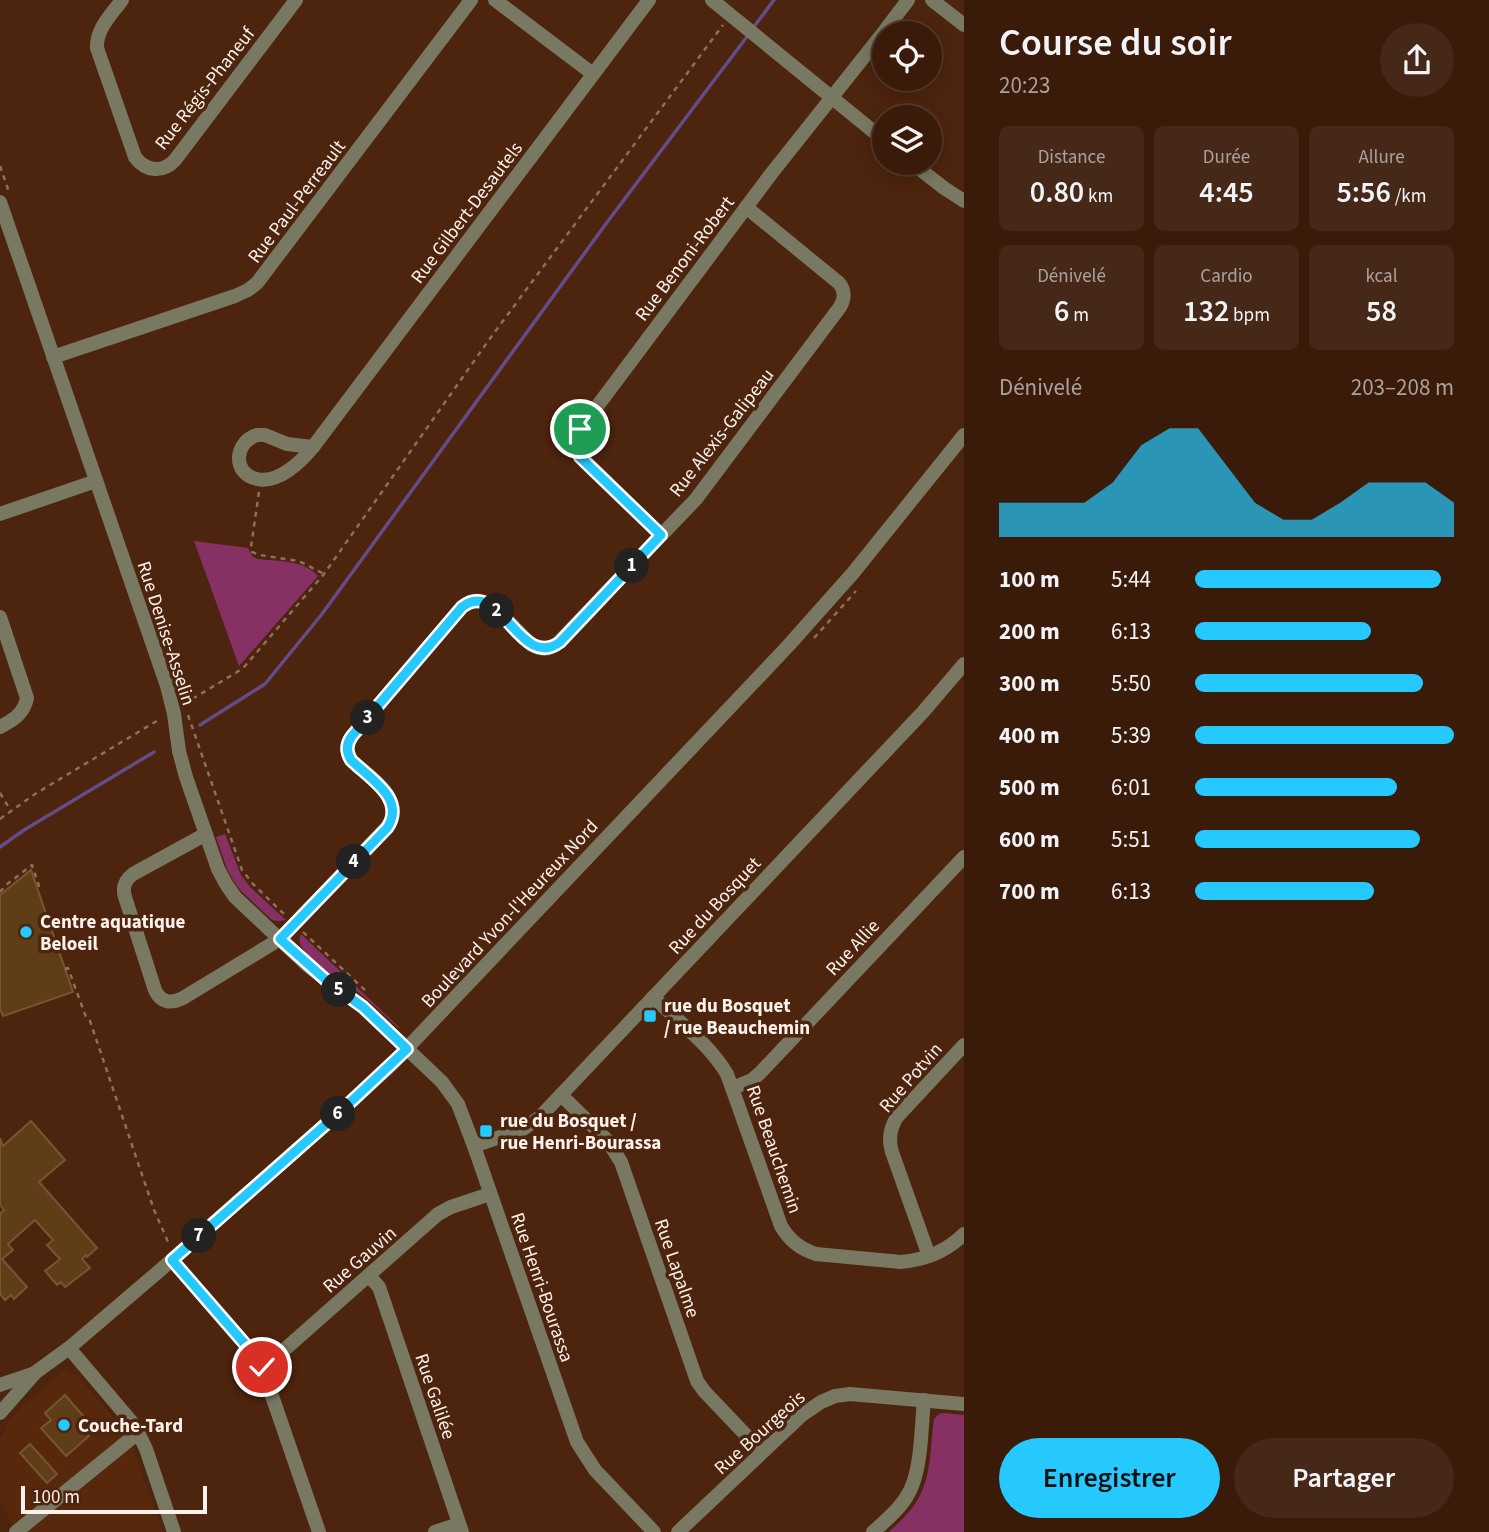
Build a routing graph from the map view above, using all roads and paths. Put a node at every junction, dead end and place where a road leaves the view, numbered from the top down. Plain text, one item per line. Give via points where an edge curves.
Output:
1 (122, 0) edge
2 (296, 0) edge
3 (471, 0) edge
4 (495, 0) edge
5 (649, 0) edge
6 (712, 0) edge
7 (908, 0) edge
8 (932, 0) edge
9 (729, 21) junction
10 (964, 25) edge
11 (593, 74) junction
12 (832, 98) junction
13 (872, 130) edge
14 (927, 175) edge
15 (964, 201) edge
16 (0, 202) edge
17 (746, 206) junction
18 (53, 357) junction
19 (964, 435) edge
20 (313, 447) junction
21 (96, 481) junction
22 (260, 487) dead end
23 (0, 514) edge
24 (661, 535) junction
25 (324, 574) junction
26 (0, 617) edge
27 (964, 664) edge
28 (185, 703) dead end
29 (165, 716) dead end
30 (0, 727) edge
31 (0, 793) edge
32 (11, 811) junction
33 (0, 819) edge
34 (206, 834) junction
35 (964, 857) edge
36 (38, 889) dead end
37 (0, 892) edge
38 (303, 932) dead end
39 (280, 939) junction
40 (65, 969) dead end
41 (371, 996) dead end
42 (653, 997) junction
43 (964, 1045) edge
44 (407, 1049) junction
45 (733, 1088) junction
46 (561, 1095) junction
47 (474, 1146) junction
48 (490, 1194) junction
49 (964, 1234) edge
50 (929, 1256) junction
51 (174, 1258) junction
52 (369, 1276) junction
53 (69, 1348) junction
54 (262, 1367) junction
55 (36, 1373) junction
56 (0, 1385) edge
57 (924, 1400) junction
58 (964, 1404) edge
59 (0, 1413) edge
60 (139, 1432) junction
61 (762, 1452) junction
62 (461, 1528) edge
63 (16, 1532) edge
64 (174, 1532) edge
65 (319, 1532) edge
66 (435, 1532) edge
67 (654, 1532) edge
68 (678, 1532) edge
69 (873, 1532) edge

1 - 2 street, Rue Régis-Phaneuf via 99,32 97,48 135,157 154,170 176,160
3 - 18 street, Rue Paul-Perreault via 257,283 235,296
4 - 11 street
5 - 11 street, Rue Gilbert-Desautels
6 - 9 street
7 - 12 street, Rue Benoni-Robert
8 - 10 street
9 - 12 street via 765,43
9 - 25 path via 491,337
11 - 20 street, Rue Gilbert-Desautels
12 - 13 street
12 - 17 street, Rue Benoni-Robert
14 - 15 street
16 - 18 street, Rue Denise-Asselin
17 - 24 street, Rue Benoni-Robert via 577,435 577,450 583,459
17 - 24 street, Rue Alexis-Galipeau via 839,282 843,300 696,499
18 - 21 street, Rue Denise-Asselin
19 - 44 street, Boulevard Yvon-l'Heureux Nord via 788,646
20 - 20 street, Rue Gilbert-Desautels via 257,435 240,450 240,465 247,475 265,480 297,466
21 - 23 street
21 - 34 street, Rue Denise-Asselin via 167,686 179,751
22 - 25 path via 252,552 299,561
24 - 39 street, Rue Alexis-Galipeau via 550,648 532,645 485,602 462,607 348,742 351,760 391,799 391,822
25 - 28 path via 245,666
26 - 30 street via 27,698 21,713
27 - 42 street, Rue du Bosquet
29 - 32 path
31 - 32 path
32 - 33 path
34 - 39 street, Rue Denise-Asselin via 226,884
34 - 39 street via 133,874 124,886 156,993 167,1001 177,1001
35 - 45 street, Rue Allie via 760,1073
36 - 37 path via 32,865
38 - 41 path
39 - 44 street, Rue Denise-Asselin
40 - 51 path via 95,1034
42 - 45 street, Rue Beauchemin via 714,1056
42 - 46 street, Rue du Bosquet
43 - 50 street, Rue Potvin via 902,1110 890,1131 892,1152
44 - 47 street, Rue Henri-Bourassa via 451,1093
44 - 51 street, Boulevard Yvon-l'Heureux Nord
45 - 50 street, Rue Beauchemin via 781,1226 795,1244 816,1254 890,1262
46 - 47 street, Rue du Bosquet via 527,1127
46 - 61 street, Rue Lapalme via 607,1140 621,1162 697,1381
47 - 48 street, Rue Henri-Bourassa
48 - 52 street, Rue Gauvin via 438,1214
48 - 67 street, Rue Henri-Bourassa via 581,1450 595,1471
49 - 50 street, Rue Beauchemin
51 - 53 street, Boulevard Yvon-l'Heureux Nord
51 - 54 street
52 - 54 street, Rue Gauvin
52 - 62 street, Rue Galilée via 379,1287
53 - 55 street, Boulevard Yvon-l'Heureux Nord
53 - 60 street
54 - 65 street
55 - 56 street, Boulevard Yvon-l'Heureux Nord
55 - 59 street, Boulevard Yvon-l'Heureux Nord
57 - 58 street, Rue Bourgeois
57 - 61 street, Rue Bourgeois via 835,1396 808,1410
57 - 69 street via 912,1487
60 - 63 street
60 - 64 street
61 - 68 street, Rue Bourgeois
62 - 66 street

